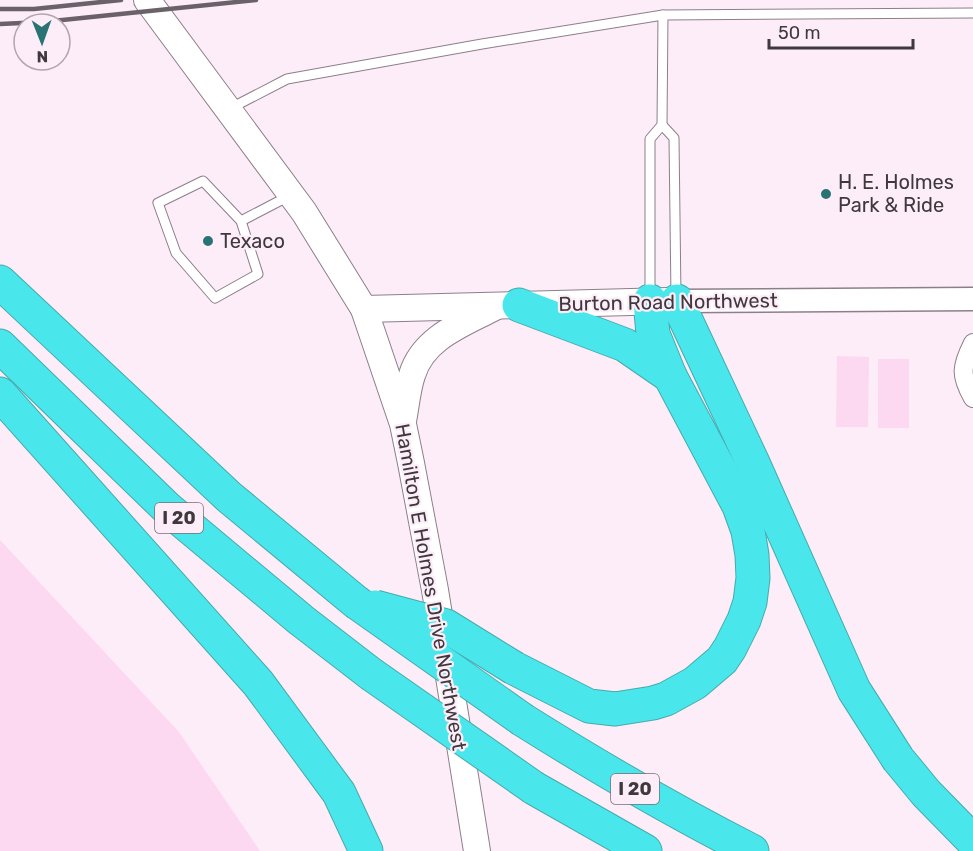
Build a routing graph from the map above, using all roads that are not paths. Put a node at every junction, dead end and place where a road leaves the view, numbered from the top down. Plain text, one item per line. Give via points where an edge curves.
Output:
1 (147, 0) edge
2 (973, 13) edge
3 (663, 15) junction
4 (227, 110) junction
5 (662, 125) junction
6 (291, 195) junction
7 (241, 221) junction
8 (0, 282) edge
9 (973, 299) edge
10 (663, 301) junction
11 (509, 305) junction
12 (364, 309) junction
13 (973, 344) edge
14 (0, 346) edge
15 (670, 376) junction
16 (0, 394) edge
17 (973, 398) edge
18 (403, 424) junction
19 (356, 602) junction
20 (534, 788) junction
21 (973, 842) edge
22 (366, 851) edge
23 (477, 851) edge
24 (607, 851) edge
25 (645, 851) edge
26 (752, 851) edge

1 - 4 main road, Hamilton E Holmes Drive Northwest
2 - 3 lane
3 - 4 lane via 287,79
3 - 5 lane
4 - 6 main road, Hamilton E Holmes Drive Northwest
5 - 10 lane via 650,139
5 - 10 lane via 675,138
6 - 7 lane
6 - 12 main road, Hamilton E Holmes Drive Northwest
7 - 7 lane via 258,274 215,298 176,253 158,203 203,181
8 - 19 highway, I 20 via 229,497
9 - 10 street, Burton Road Northwest
10 - 11 main road, Burton Road Northwest
10 - 15 highway via 653,334
10 - 21 highway via 753,463 854,690 905,768
11 - 12 main road, Burton Road Northwest
11 - 15 highway via 625,345
11 - 18 main road via 438,337 421,356 412,374
12 - 18 main road, Hamilton E Holmes Drive Northwest
13 - 17 street via 963,363 964,382
14 - 20 highway, I 20, bridge via 168,509 301,620
15 - 19 highway, bridge via 739,506 748,531 753,566 744,620 730,648 710,672 682,691 653,703 615,710 589,706 514,668 446,627
16 - 22 highway via 258,683 339,793
18 - 23 main road, Hamilton E Holmes Drive Northwest via 435,590
19 - 26 highway, I 20, bridge via 523,720 673,811
20 - 24 highway
20 - 25 highway, I 20

